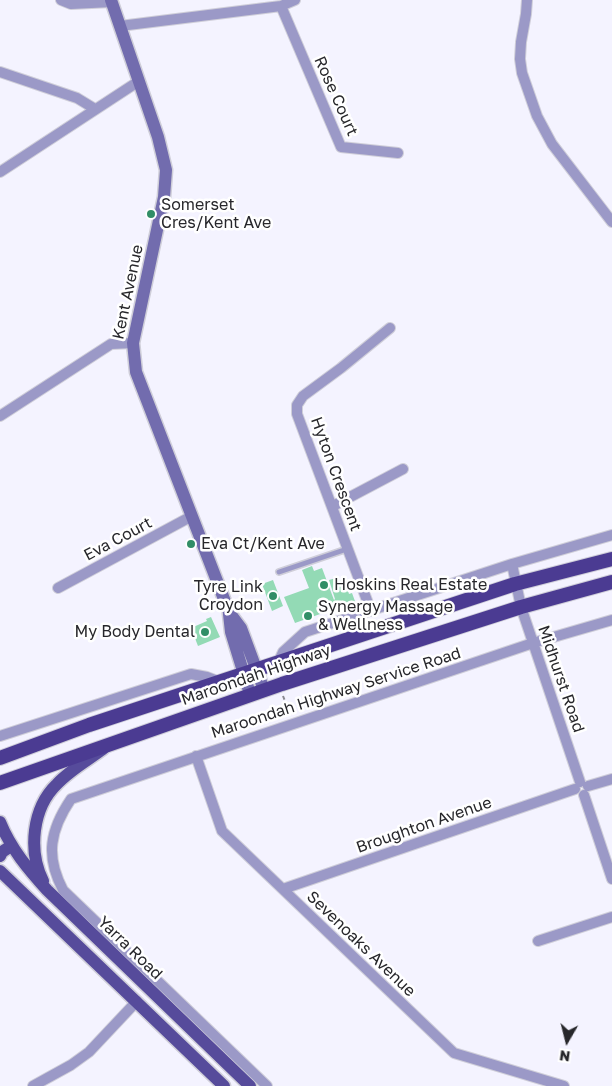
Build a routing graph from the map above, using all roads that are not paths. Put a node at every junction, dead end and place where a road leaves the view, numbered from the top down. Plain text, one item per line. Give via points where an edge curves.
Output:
1 (61, 0) edge
2 (295, 0) edge
3 (527, 0) edge
4 (111, 1) edge
5 (281, 6) junction
6 (120, 26) junction
7 (0, 72) edge
8 (139, 81) junction
9 (95, 109) junction
10 (398, 153) dead end
11 (0, 172) edge
12 (612, 222) edge
13 (390, 328) dead end
14 (133, 342) junction
15 (0, 416) edge
16 (404, 469) dead end
17 (333, 506) junction
18 (192, 516) junction
19 (612, 535) edge
20 (348, 549) junction
21 (612, 559) edge
22 (512, 564) junction
23 (279, 572) dead end
24 (612, 582) edge
25 (515, 584) junction
26 (58, 588) dead end
27 (521, 607) junction
28 (371, 611) junction
29 (229, 612) junction
30 (612, 620) edge
31 (533, 643) junction
32 (278, 663) junction
33 (257, 670) junction
34 (243, 674) junction
35 (220, 682) junction
36 (257, 692) junction
37 (0, 736) edge
38 (112, 744) junction
39 (196, 756) junction
40 (0, 758) edge
41 (612, 780) edge
42 (0, 783) edge
43 (582, 788) junction
44 (0, 822) edge
45 (11, 846) junction
46 (0, 856) edge
47 (1, 875) edge
48 (612, 879) edge
49 (283, 889) junction
50 (47, 890) junction
51 (612, 917) edge
52 (102, 936) junction
53 (538, 941) dead end
54 (86, 954) junction
55 (137, 1001) junction
56 (218, 1084) edge
57 (33, 1086) edge
58 (250, 1086) edge
59 (268, 1086) edge
60 (564, 1086) edge

1 - 4 street via 71,4
2 - 5 street
3 - 12 street via 520,59 537,116 552,144
4 - 6 main road, Kent Avenue
5 - 6 street
5 - 10 street, Rose Court via 341,148
6 - 8 main road, Kent Avenue
7 - 9 street via 77,98
8 - 9 street
8 - 14 main road, Kent Avenue via 163,154 166,183
9 - 11 street
13 - 17 street, Hyton Crescent via 303,396 297,405
14 - 15 street via 111,344
14 - 18 main road, Kent Avenue via 136,372
16 - 17 street
17 - 20 street, Hyton Crescent
18 - 26 street, Eva Court
18 - 29 main road, Kent Avenue
19 - 22 street
20 - 23 lane
20 - 28 street, Hyton Crescent
21 - 25 highway, Maroondah Highway
22 - 25 street, Midhurst Road
22 - 28 street
24 - 27 highway, Maroondah Highway
25 - 27 street, Midhurst Road
25 - 32 highway, Maroondah Highway
27 - 31 street, Midhurst Road
27 - 36 highway, Maroondah Highway
28 - 32 street via 305,632 283,652
29 - 33 main road, Kent Avenue via 241,628
29 - 34 main road, Kent Avenue
30 - 31 street, Maroondah Highway Service Road
31 - 39 street, Maroondah Highway Service Road
31 - 43 street, Midhurst Road
32 - 33 highway, Maroondah Highway
33 - 34 highway, Maroondah Highway
33 - 36 main road, Kent Avenue
34 - 35 highway, Maroondah Highway
34 - 36 main road, Kent Avenue
35 - 37 street via 191,674
35 - 40 highway, Maroondah Highway
36 - 38 highway, Maroondah Highway
38 - 42 highway, Maroondah Highway
38 - 50 main road via 56,784 44,801 36,821 34,844 38,869
39 - 49 street, Sevenoaks Avenue via 222,832
39 - 52 street, Maroondah Highway Service Road via 71,799 59,817 51,852 59,881
41 - 43 street, Broughton Avenue
43 - 48 street, Midhurst Road
43 - 49 street, Broughton Avenue
44 - 45 main road, Yarra Road
45 - 46 main road
45 - 50 main road, Yarra Road
47 - 54 main road, Yarra Road
49 - 60 street, Sevenoaks Avenue via 454,1053
50 - 52 main road, Yarra Road
51 - 53 street
52 - 54 main road
52 - 58 main road, Yarra Road
52 - 59 street
54 - 55 main road, Yarra Road
55 - 56 main road, Yarra Road
55 - 57 street via 89,1052

